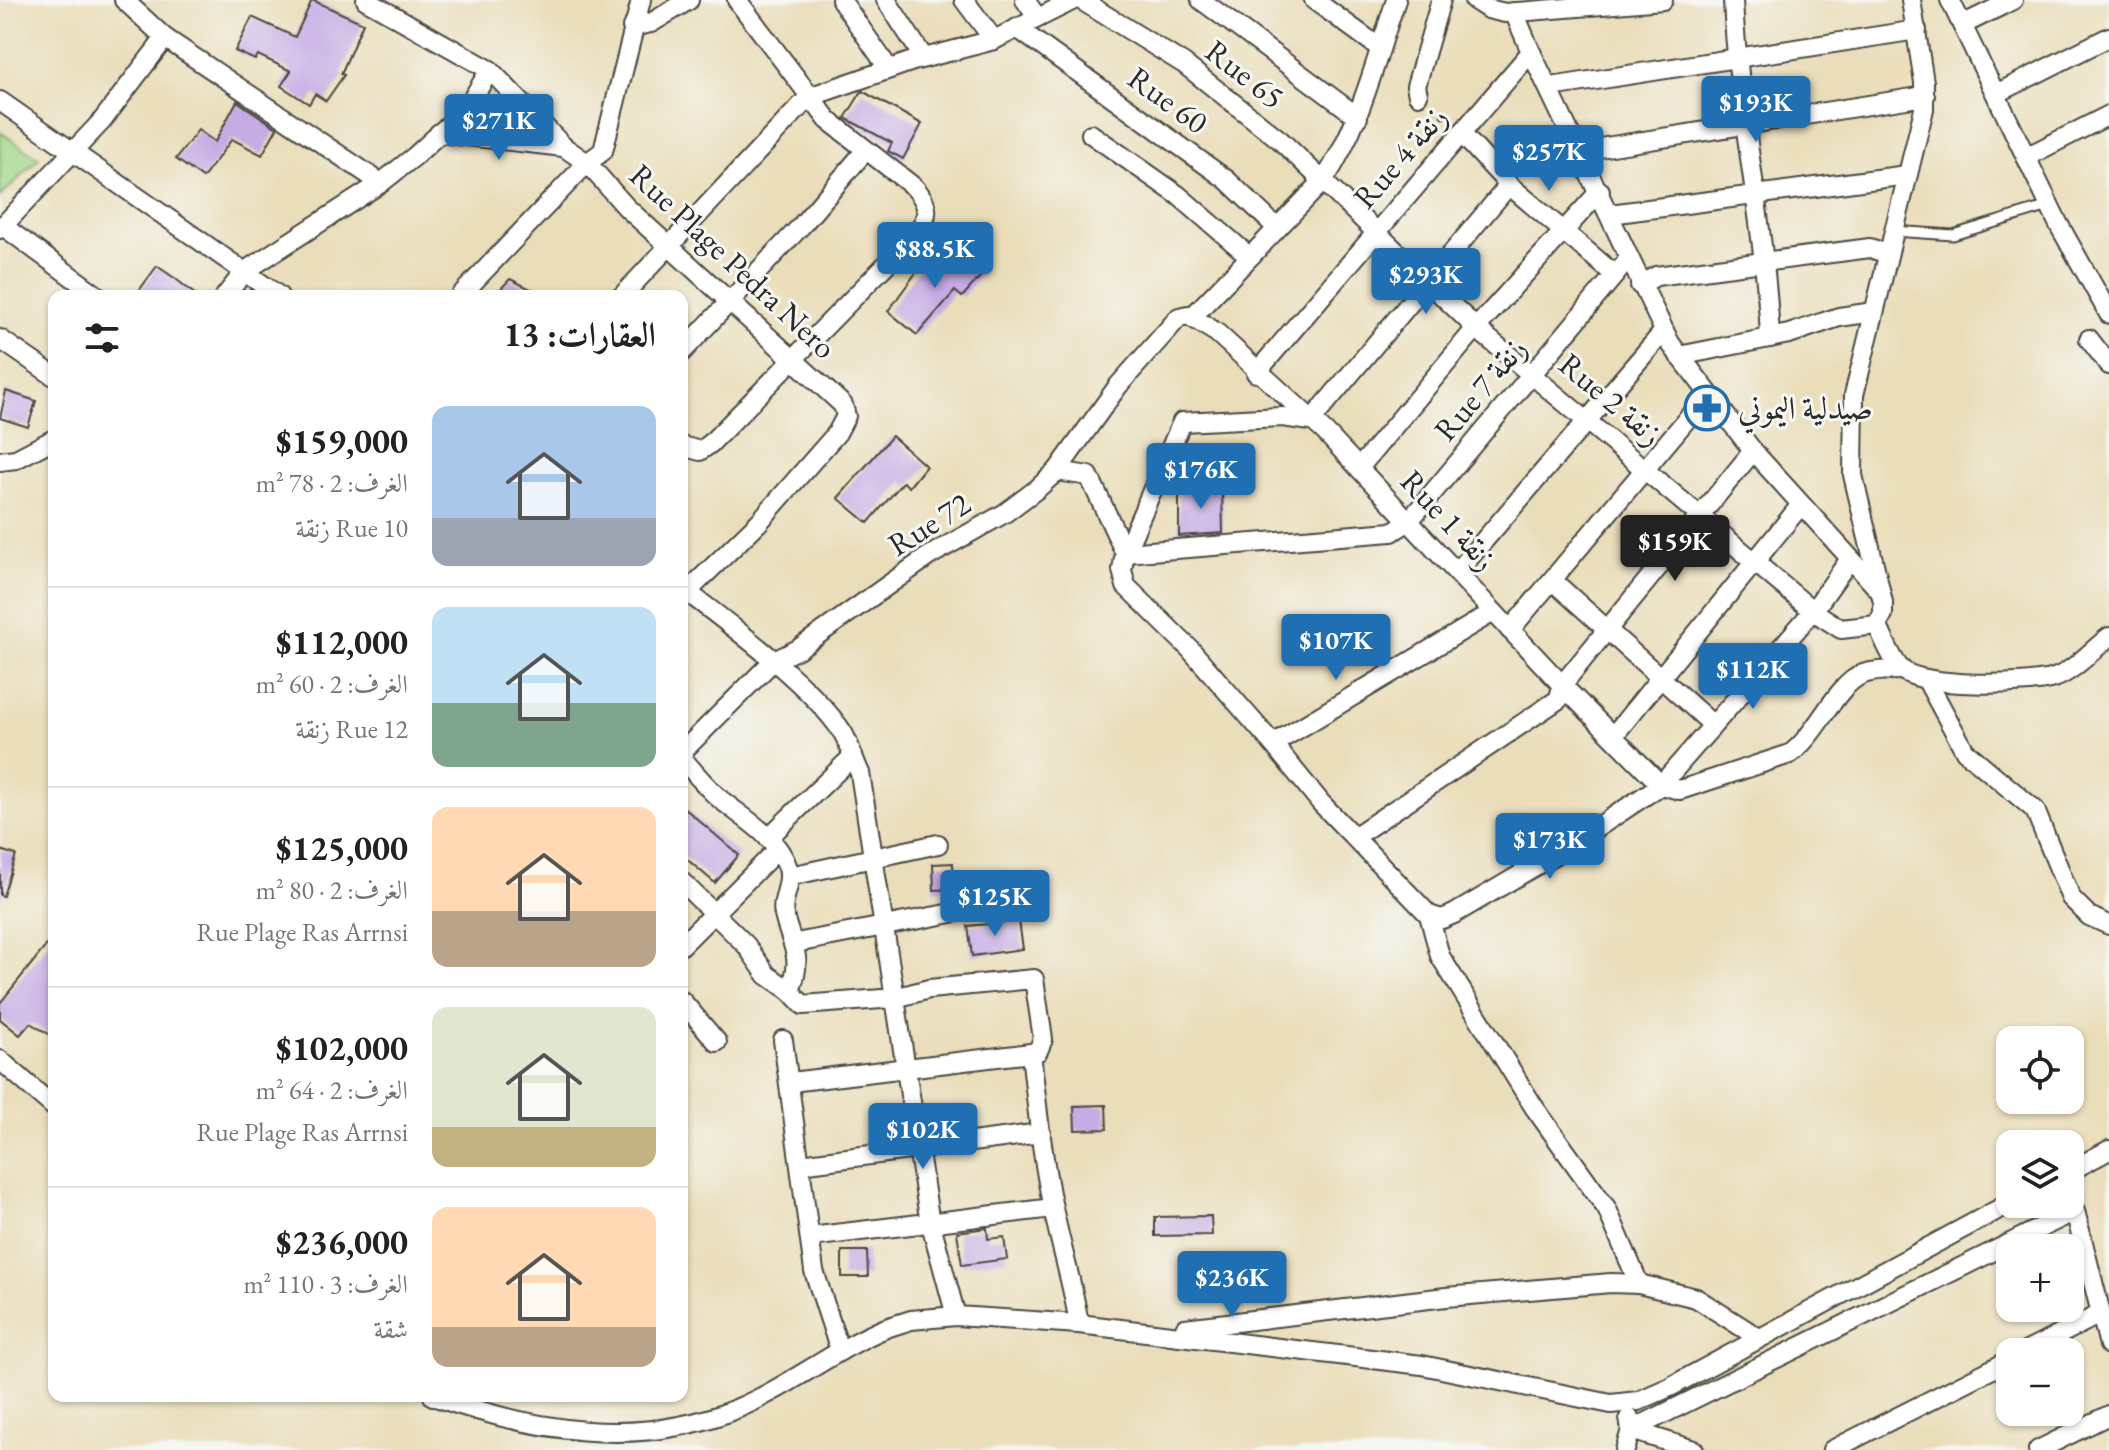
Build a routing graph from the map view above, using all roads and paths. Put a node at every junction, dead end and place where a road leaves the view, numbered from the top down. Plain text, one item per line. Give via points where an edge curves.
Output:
1 (124, 0) edge
2 (366, 0) edge
3 (641, 0) edge
4 (689, 0) edge
5 (737, 0) edge
6 (841, 0) edge
7 (886, 0) edge
8 (964, 0) edge
9 (1025, 0) edge
10 (1074, 0) edge
11 (1081, 0) edge
12 (1201, 0) edge
13 (1314, 0) edge
14 (1396, 0) edge
15 (1441, 0) edge
16 (1474, 0) edge
17 (1733, 0) edge
18 (1911, 0) edge
19 (1950, 0) edge
20 (2013, 0) edge
21 (1649, 1) edge
22 (1548, 5) edge
23 (1514, 12) junction
24 (1037, 17) junction
25 (1962, 25) junction
26 (632, 27) junction
27 (1017, 28) junction
28 (1917, 30) junction
29 (2109, 37) edge
30 (165, 38) junction
31 (994, 40) junction
32 (1380, 48) junction
33 (1531, 52) junction
34 (1736, 57) junction
35 (924, 58) junction
36 (889, 69) junction
37 (490, 70) junction
38 (1551, 87) junction
39 (1996, 94) junction
40 (1418, 95) joint
41 (1925, 96) junction
42 (809, 97) junction
43 (0, 101) edge
44 (2109, 115) edge
45 (1358, 117) junction
46 (1747, 125) junction
47 (439, 133) junction
48 (1461, 133) junction
49 (1091, 134) dead end
50 (564, 147) junction
51 (865, 151) junction
52 (1581, 151) junction
53 (74, 152) junction
54 (2026, 157) junction
55 (587, 163) junction
56 (1907, 175) junction
57 (1324, 180) junction
58 (381, 183) junction
59 (1509, 185) junction
60 (1600, 191) junction
61 (1755, 194) junction
62 (2050, 205) junction
63 (1610, 214) junction
64 (2, 228) edge
65 (1277, 228) junction
66 (1376, 229) junction
67 (1893, 231) junction
68 (1562, 232) junction
69 (671, 244) junction
70 (1888, 254) junction
71 (1249, 256) junction
72 (1629, 258) junction
73 (1766, 262) junction
74 (245, 271) junction
75 (1615, 275) junction
76 (1428, 281) junction
77 (1640, 285) junction
78 (90, 290) edge
79 (230, 290) edge
80 (271, 290) edge
81 (466, 290) edge
82 (628, 290) edge
83 (729, 303) junction
84 (1874, 312) junction
85 (2109, 314) edge
86 (1186, 316) junction
87 (1476, 328) junction
88 (1664, 331) junction
89 (1770, 338) junction
90 (0, 339) edge
91 (2089, 339) dead end
92 (688, 346) edge
93 (1679, 356) junction
94 (791, 361) junction
95 (2109, 365) edge
96 (48, 372) edge
97 (1533, 372) junction
98 (1256, 373) junction
99 (1708, 394) junction
100 (1587, 418) junction
101 (1311, 421) junction
102 (48, 442) edge
103 (688, 448) edge
104 (1753, 451) junction
105 (0, 461) edge
106 (1359, 468) junction
107 (1646, 469) junction
108 (1057, 471) junction
109 (1800, 506) junction
110 (1702, 516) junction
111 (1409, 521) junction
112 (1125, 553) junction
113 (1850, 559) junction
114 (1757, 563) junction
115 (1457, 572) junction
116 (1554, 582) junction
117 (688, 586) edge
118 (1879, 590) junction
119 (688, 593) edge
120 (1813, 611) junction
121 (1493, 612) junction
122 (1877, 625) junction
123 (1510, 630) junction
124 (1608, 631) junction
125 (2109, 637) edge
126 (772, 662) junction
127 (1902, 670) junction
128 (1662, 679) junction
129 (1926, 679) junction
130 (1562, 685) junction
131 (1713, 725) junction
132 (1614, 735) junction
133 (1273, 744) junction
134 (688, 746) edge
135 (852, 757) junction
136 (688, 765) edge
137 (1661, 785) junction
138 (1354, 837) junction
139 (773, 844) junction
140 (938, 844) dead end
141 (875, 859) junction
142 (790, 876) junction
143 (688, 888) edge
144 (993, 905) dead end
145 (714, 914) junction
146 (1429, 915) junction
147 (2109, 925) edge
148 (885, 927) junction
149 (688, 939) edge
150 (796, 943) junction
151 (790, 991) junction
152 (895, 998) junction
153 (688, 1008) edge
154 (783, 1040) dead end
155 (717, 1042) dead end
156 (1031, 1053) junction
157 (0, 1060) edge
158 (908, 1068) junction
159 (791, 1082) junction
160 (48, 1102) edge
161 (1041, 1133) junction
162 (918, 1150) junction
163 (2109, 1150) edge
164 (2084, 1163) edge
165 (800, 1164) junction
166 (1053, 1208) junction
167 (1996, 1211) edge
168 (931, 1225) junction
169 (810, 1237) junction
170 (1639, 1284) junction
171 (2100, 1314) junction
172 (956, 1316) junction
173 (1079, 1324) junction
174 (1150, 1332) junction
175 (1759, 1338) junction
176 (2053, 1338) edge
177 (2109, 1345) edge
178 (840, 1351) junction
179 (1996, 1367) edge
180 (454, 1402) edge
181 (1624, 1404) junction
182 (2109, 1415) edge
183 (1631, 1430) junction
184 (1625, 1450) edge
185 (1694, 1450) edge
186 (1832, 1450) edge
187 (2038, 1450) edge

1 - 30 street
2 - 37 street, Rue Plage Pedra Nero
3 - 26 street
4 - 26 street via 651,23
5 - 42 street
6 - 36 street
7 - 35 street
8 - 31 street
9 - 24 street
10 - 24 street
11 - 57 street, Rue 65 via 1184,64
12 - 45 street
13 - 32 street
14 - 32 street, Rue 72
15 - 40 street via 1416,86
16 - 23 street via 1494,11
17 - 34 street
18 - 28 street
19 - 25 street
20 - 25 street
21 - 22 street
22 - 23 street
23 - 33 street
24 - 27 street
25 - 39 street
26 - 55 street via 603,151
27 - 31 street
27 - 65 street, Rue 60 via 1227,180
28 - 34 street
28 - 41 street
29 - 39 street
30 - 53 street
30 - 58 street
31 - 35 street
32 - 45 street, Rue 72
33 - 38 street
33 - 48 street, Rue 4 زنقة
34 - 38 street
34 - 46 street
35 - 36 street
36 - 42 street
37 - 47 street via 466,109
37 - 50 street, Rue Plage Pedra Nero
38 - 52 street
39 - 54 street
40 - 48 path
41 - 46 street
41 - 56 street
42 - 51 street
42 - 69 street
43 - 53 street
44 - 54 street
45 - 57 street, Rue 72
46 - 52 street
46 - 61 street
47 - 50 street
47 - 58 street
48 - 59 street
48 - 66 street, Rue 4 زنقة
49 - 71 street via 1178,195
50 - 55 street, Rue Plage Pedra Nero
51 - 83 street
51 - 94 street via 925,200 923,224
52 - 60 street
53 - 64 street
53 - 74 street
54 - 62 street
55 - 69 street, Rue Plage Pedra Nero via 627,208
55 - 81 street
56 - 61 street
56 - 67 street
57 - 65 street, Rue 72
57 - 66 street, Rue 2 زنقة
58 - 74 street
59 - 68 street
59 - 76 street
60 - 63 street
60 - 68 street
61 - 63 street
61 - 73 street
62 - 67 lane via 1953,235
62 - 85 street
63 - 72 street
64 - 78 street
65 - 71 street, Rue 72
66 - 76 street, Rue 2 زنقة
66 - 98 street, Rue 4 زنقة
67 - 70 street
68 - 75 street
68 - 87 street
69 - 82 street
69 - 83 street, Rue Plage Pedra Nero
70 - 73 street via 1870,248
70 - 84 street
71 - 86 street, Rue 72
72 - 75 street, Rue 7 زنقة
72 - 77 street
73 - 77 street via 1656,276
73 - 89 street
74 - 79 street
74 - 80 street
75 - 97 street, Rue 7 زنقة
76 - 87 street, Rue 2 زنقة
76 - 101 street
77 - 88 street
83 - 92 street
83 - 94 street, Rue Plage Pedra Nero
84 - 89 street
84 - 118 street via 1856,382 1851,458
86 - 98 street, Rue 1 زنقة via 1217,333
86 - 108 street, Rue 72 via 1118,386
87 - 97 street, Rue 2 زنقة
87 - 106 street
88 - 93 street
88 - 100 street
89 - 93 street
90 - 96 street
91 - 95 street
93 - 99 street
94 - 103 street via 700,451
94 - 117 street, Rue Plage Pedra Nero via 840,400 846,410 842,427 759,522
97 - 100 street, Rue 2 زنقة
97 - 111 street, Rue 7 زنقة
98 - 101 street, Rue 1 زنقة
99 - 104 street
99 - 107 street
100 - 107 street, Rue 2 زنقة
100 - 115 street
101 - 106 street, Rue 1 زنقة
101 - 112 street via 1282,417 1182,422
102 - 105 street
104 - 109 street
104 - 110 street
106 - 111 street, Rue 1 زنقة
107 - 110 street, Rue 2 زنقة
107 - 116 street
108 - 112 street via 1089,476
108 - 126 street, Rue 72 via 1005,513 929,556
109 - 113 street
109 - 114 street
110 - 114 street, Rue 2 زنقة
110 - 124 street
111 - 112 street via 1392,532
111 - 115 street, Rue 1 زنقة
112 - 133 street via 1126,586
113 - 118 street
113 - 120 street
114 - 120 street, Rue 2 زنقة
114 - 128 street
115 - 121 street, Rue 1 زنقة
116 - 123 street
116 - 124 street
118 - 122 street via 1883,614
119 - 126 street
120 - 122 street, Rue 2 زنقة via 1841,629
120 - 131 street
121 - 123 street, Rue 1 زنقة
121 - 133 street
122 - 127 street
123 - 130 street, Rue 1 زنقة
124 - 128 street
124 - 130 street
125 - 129 street via 2056,677 2026,683
126 - 134 street, Rue 72
126 - 135 street via 837,725
127 - 129 street
127 - 137 street via 1865,673 1852,680 1804,744 1790,754 1680,790
128 - 131 street
128 - 132 street
129 - 147 street via 1965,751 2035,810 2071,898 2089,916
130 - 132 street, Rue 1 زنقة
130 - 138 street via 1559,699 1545,712
131 - 137 street
132 - 137 street, Rue 1 زنقة
133 - 138 street
135 - 139 street
135 - 141 street via 862,783
136 - 139 street
137 - 146 street via 1454,914 1442,919
138 - 146 street
139 - 142 street
139 - 145 street
140 - 141 street
141 - 142 street
141 - 148 street
142 - 150 street via 783,913
143 - 145 street
144 - 148 street
145 - 149 street
145 - 151 street via 767,975
146 - 170 street via 1440,956 1534,1107 1607,1209
148 - 150 street
148 - 152 street
150 - 151 street via 798,971
151 - 152 street via 811,1007
152 - 156 street via 1032,978 1043,1039 1038,1051
152 - 158 street
153 - 155 street
154 - 159 street
156 - 158 street
156 - 161 street
157 - 160 street
158 - 159 street
158 - 162 street
159 - 165 street
161 - 162 street
161 - 166 street
162 - 165 street
162 - 168 street
163 - 164 street
165 - 169 street
166 - 168 street
166 - 173 street
167 - 175 street
168 - 169 street
168 - 172 street
169 - 178 street via 819,1293
170 - 174 street via 1446,1297
170 - 175 street via 1696,1298
171 - 176 street
171 - 177 street
171 - 183 street via 2075,1211
172 - 173 street
172 - 178 street via 911,1320
173 - 174 street
174 - 181 street via 1422,1365
175 - 181 street via 1653,1395
178 - 180 street via 736,1409 638,1432 532,1424
179 - 186 street
181 - 183 street
182 - 187 street
183 - 184 street
183 - 185 street

